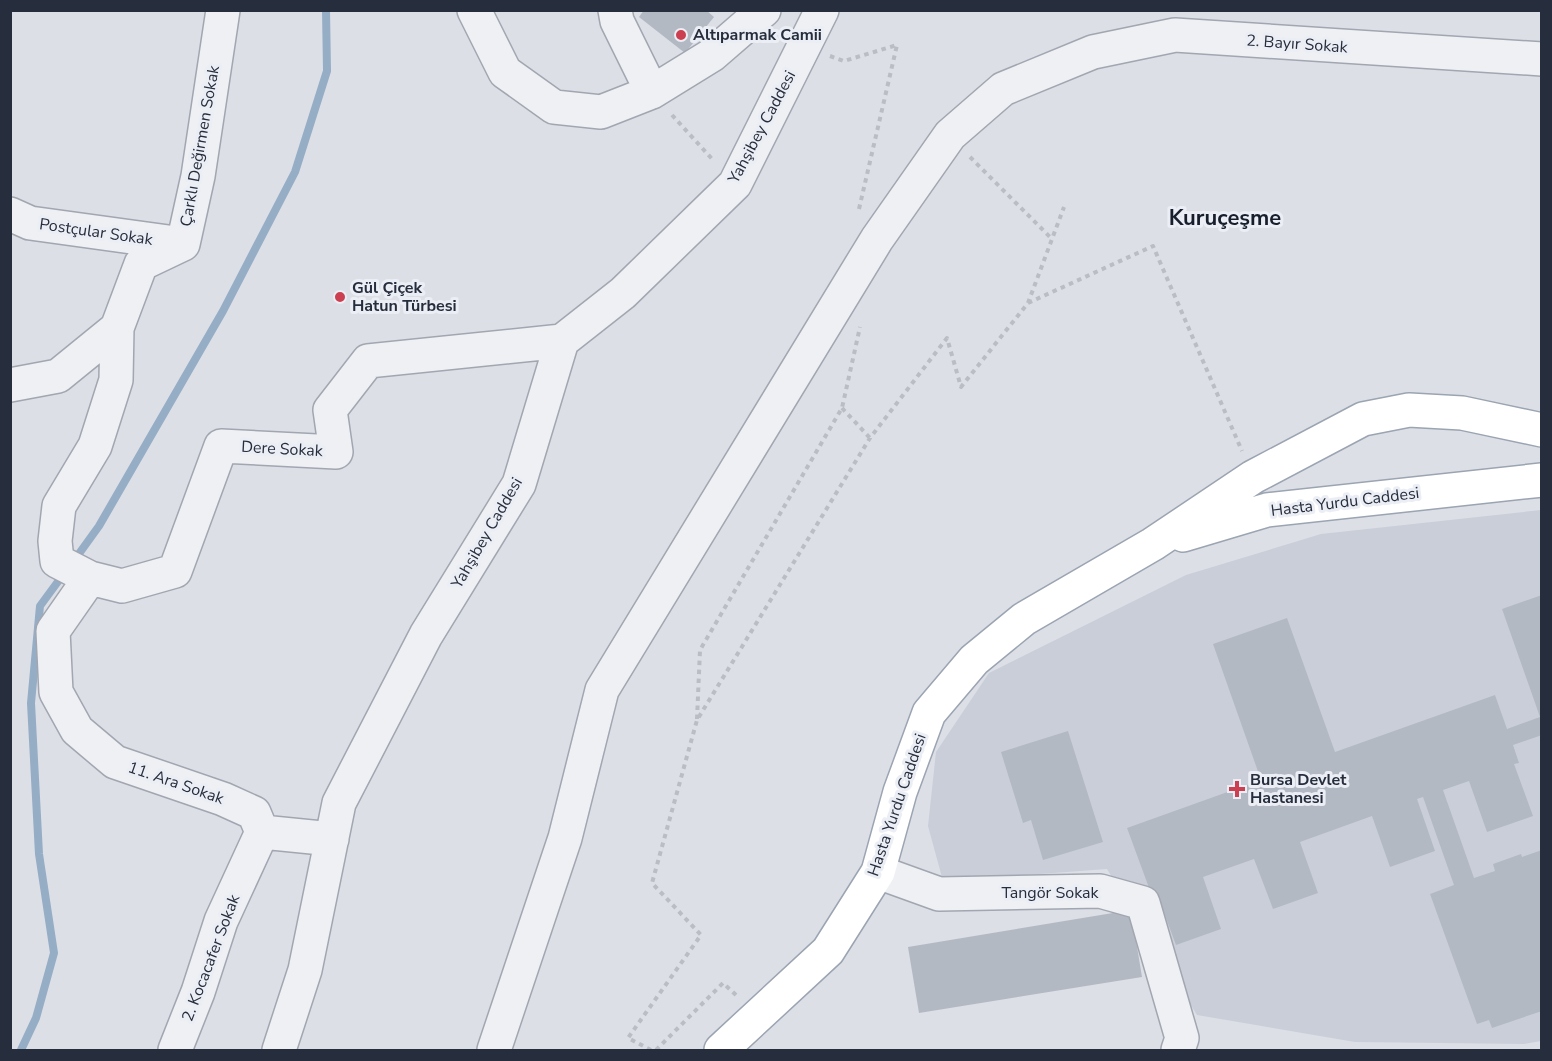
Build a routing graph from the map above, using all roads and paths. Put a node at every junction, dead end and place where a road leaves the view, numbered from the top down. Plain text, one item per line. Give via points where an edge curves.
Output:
1 (223, 10) edge
2 (474, 10) edge
3 (615, 10) edge
4 (764, 10) edge
5 (822, 10) edge
6 (804, 48) junction
7 (1542, 59) edge
8 (652, 92) junction
9 (869, 161) dead end
10 (982, 168) dead end
11 (735, 184) junction
12 (1064, 207) dead end
13 (10, 214) edge
14 (1052, 240) junction
15 (183, 244) junction
16 (1028, 303) junction
17 (862, 320) dead end
18 (117, 328) junction
19 (562, 341) junction
20 (10, 385) edge
21 (842, 408) junction
22 (1542, 430) edge
23 (870, 438) junction
24 (1253, 477) junction
25 (1542, 480) edge
26 (1153, 544) junction
27 (57, 561) joint
28 (90, 578) junction
29 (698, 720) junction
30 (262, 832) junction
31 (332, 839) junction
32 (878, 872) junction
33 (759, 1015) junction
34 (175, 1050) edge
35 (279, 1050) edge
36 (494, 1050) edge
37 (651, 1050) edge
38 (656, 1050) edge
39 (722, 1050) edge
40 (1178, 1050) edge

1 - 15 street, Çarklı Değirmen Sokak via 198,176
2 - 8 street via 505,72 554,107 601,112
3 - 8 street
4 - 8 street via 712,55
5 - 6 street, Yahşibey Caddesi
6 - 9 path via 844,61 897,45
6 - 11 street, Yahşibey Caddesi
7 - 36 street, 2. Bayır Sokak via 1175,35 1093,52 1003,88 950,135 877,238 602,690 565,838
8 - 11 path
10 - 14 path
11 - 19 street, Yahşibey Caddesi via 622,293
12 - 14 path
13 - 15 street, Postçular Sokak via 30,223
14 - 16 path
15 - 18 street, Çarklı Değirmen Sokak via 141,264
16 - 23 path via 961,387 947,338
16 - 24 path via 1154,246
17 - 21 path
18 - 20 street via 58,376
18 - 27 street, Çarklı Değirmen Sokak via 116,380 95,446 59,506
19 - 28 street, Dere Sokak via 368,361 330,410 336,452 221,446 175,571 122,586
19 - 31 street, Yahşibey Caddesi via 519,483 426,635 339,803
21 - 23 path
21 - 29 path via 700,650
22 - 24 main road, Hasta Yurdu Caddesi via 1462,413 1409,410 1363,419
23 - 29 path
24 - 26 main road, Hasta Yurdu Caddesi
25 - 26 main road, Hasta Yurdu Caddesi via 1267,510
26 - 32 main road, Hasta Yurdu Caddesi via 1024,618 959,677 929,713 900,792
27 - 28 street, Dere Sokak
28 - 30 street, 11. Ara Sokak via 53,631 56,692 77,729 115,762 254,813
29 - 37 path via 652,883 701,935 628,1038
30 - 31 street
30 - 34 street, 2. Kocacafer Sokak via 221,921
31 - 35 street, Yahşibey Caddesi via 305,970
32 - 33 main road, Hasta Yurdu Caddesi via 828,951
32 - 40 street, Tangör Sokak via 939,894 1100,891 1143,903 1182,1038
33 - 38 path via 723,983
33 - 39 main road, Hasta Yurdu Caddesi

